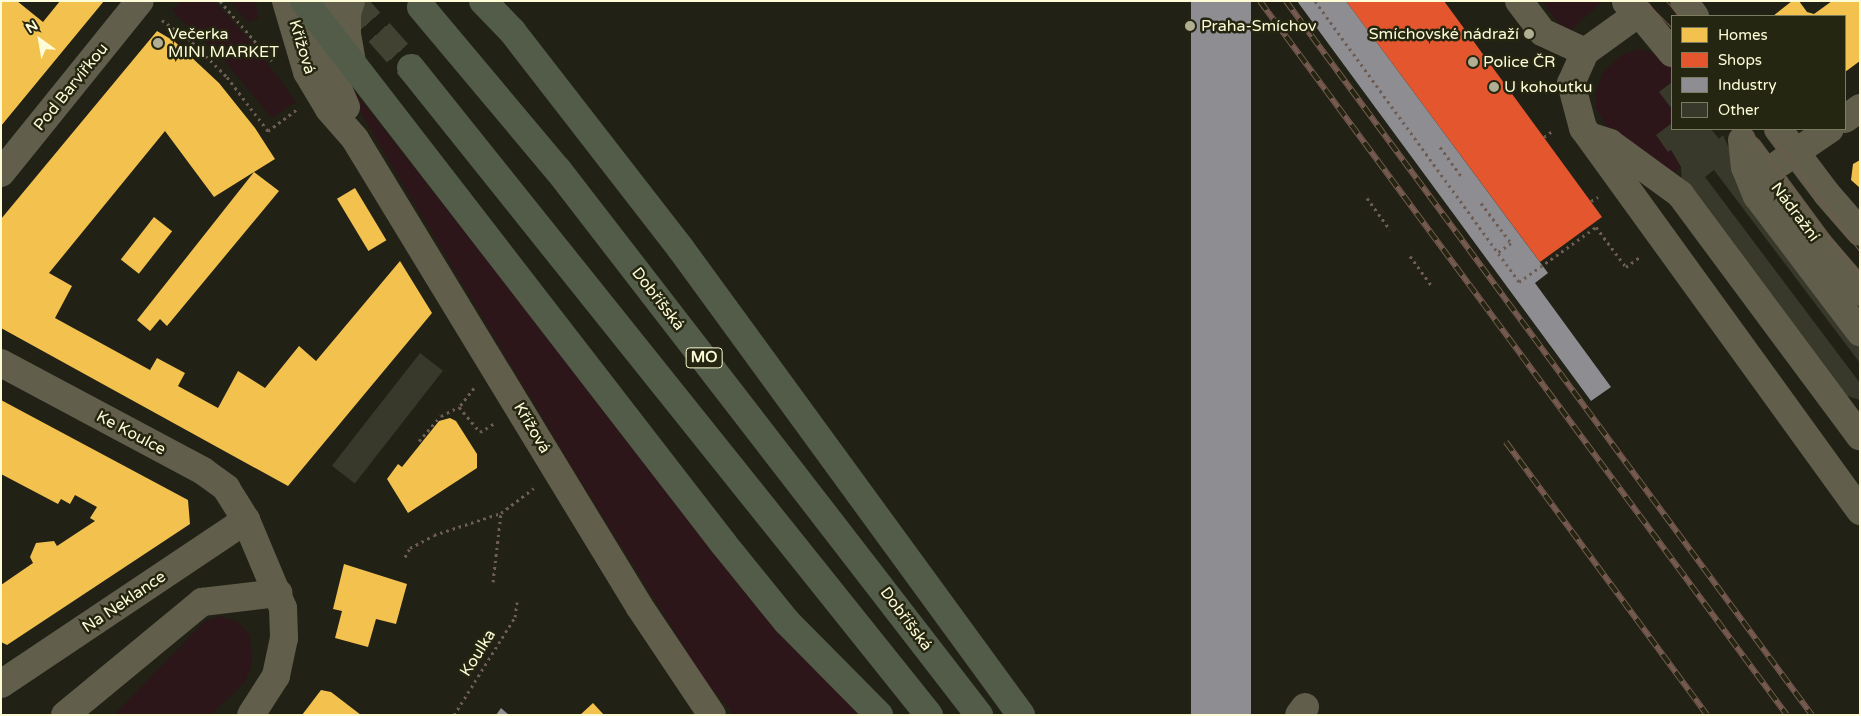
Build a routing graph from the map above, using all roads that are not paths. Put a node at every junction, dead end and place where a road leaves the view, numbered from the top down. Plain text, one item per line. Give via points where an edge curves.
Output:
1 (286, 1) edge
2 (351, 1) edge
3 (483, 1) edge
4 (1519, 1) edge
5 (1684, 1) edge
6 (422, 7) dead end
7 (1632, 7) edge
8 (316, 8) edge
9 (149, 9) edge
10 (1694, 15) edge
11 (1671, 26) edge
12 (1585, 52) junction
13 (1671, 52) edge
14 (352, 61) junction
15 (411, 68) tunnel mouth
16 (1860, 108) edge
17 (1846, 117) edge
18 (1779, 130) edge
19 (1828, 130) edge
20 (1738, 134) edge
21 (1588, 135) junction
22 (355, 139) junction
23 (1795, 152) junction
24 (1, 173) edge
25 (1766, 173) junction
26 (1860, 232) edge
27 (1860, 292) edge
28 (1860, 332) edge
29 (1, 363) edge
30 (1860, 436) edge
31 (1860, 510) edge
32 (246, 520) junction
33 (278, 593) junction
34 (1, 684) edge
35 (65, 715) edge
36 (251, 715) edge
37 (712, 715) edge
38 (879, 715) edge
39 (929, 715) edge
40 (980, 715) edge
41 (1022, 715) edge

1 - 22 street, Křížová via 307,72 329,109
2 - 14 street via 347,34
3 - 41 highway via 512,31 681,249
4 - 12 street via 1542,32
5 - 10 street
6 - 40 highway, Dobříšská / MO via 558,170
7 - 11 street
7 - 12 street
7 - 13 street
8 - 14 highway
8 - 22 street, Křížová via 322,51 349,115
9 - 24 street, Pod Barvířkou
12 - 21 street via 1571,83
14 - 38 highway via 787,622
15 - 39 highway, MO
16 - 17 street
18 - 23 street
19 - 23 street
20 - 25 street, Nádražní
20 - 28 street via 1745,167 1758,196
21 - 30 street via 1610,143 1680,194
21 - 31 street
22 - 37 street, Křížová via 639,606
23 - 25 street
23 - 26 street
25 - 27 street, Nádražní
29 - 32 street, Ke Koulce via 203,471 226,488
32 - 33 street, Ke Koulce
32 - 34 street, Na Neklance
33 - 35 street via 202,602
33 - 36 street, Ke Koulce via 283,608 284,638 276,676

